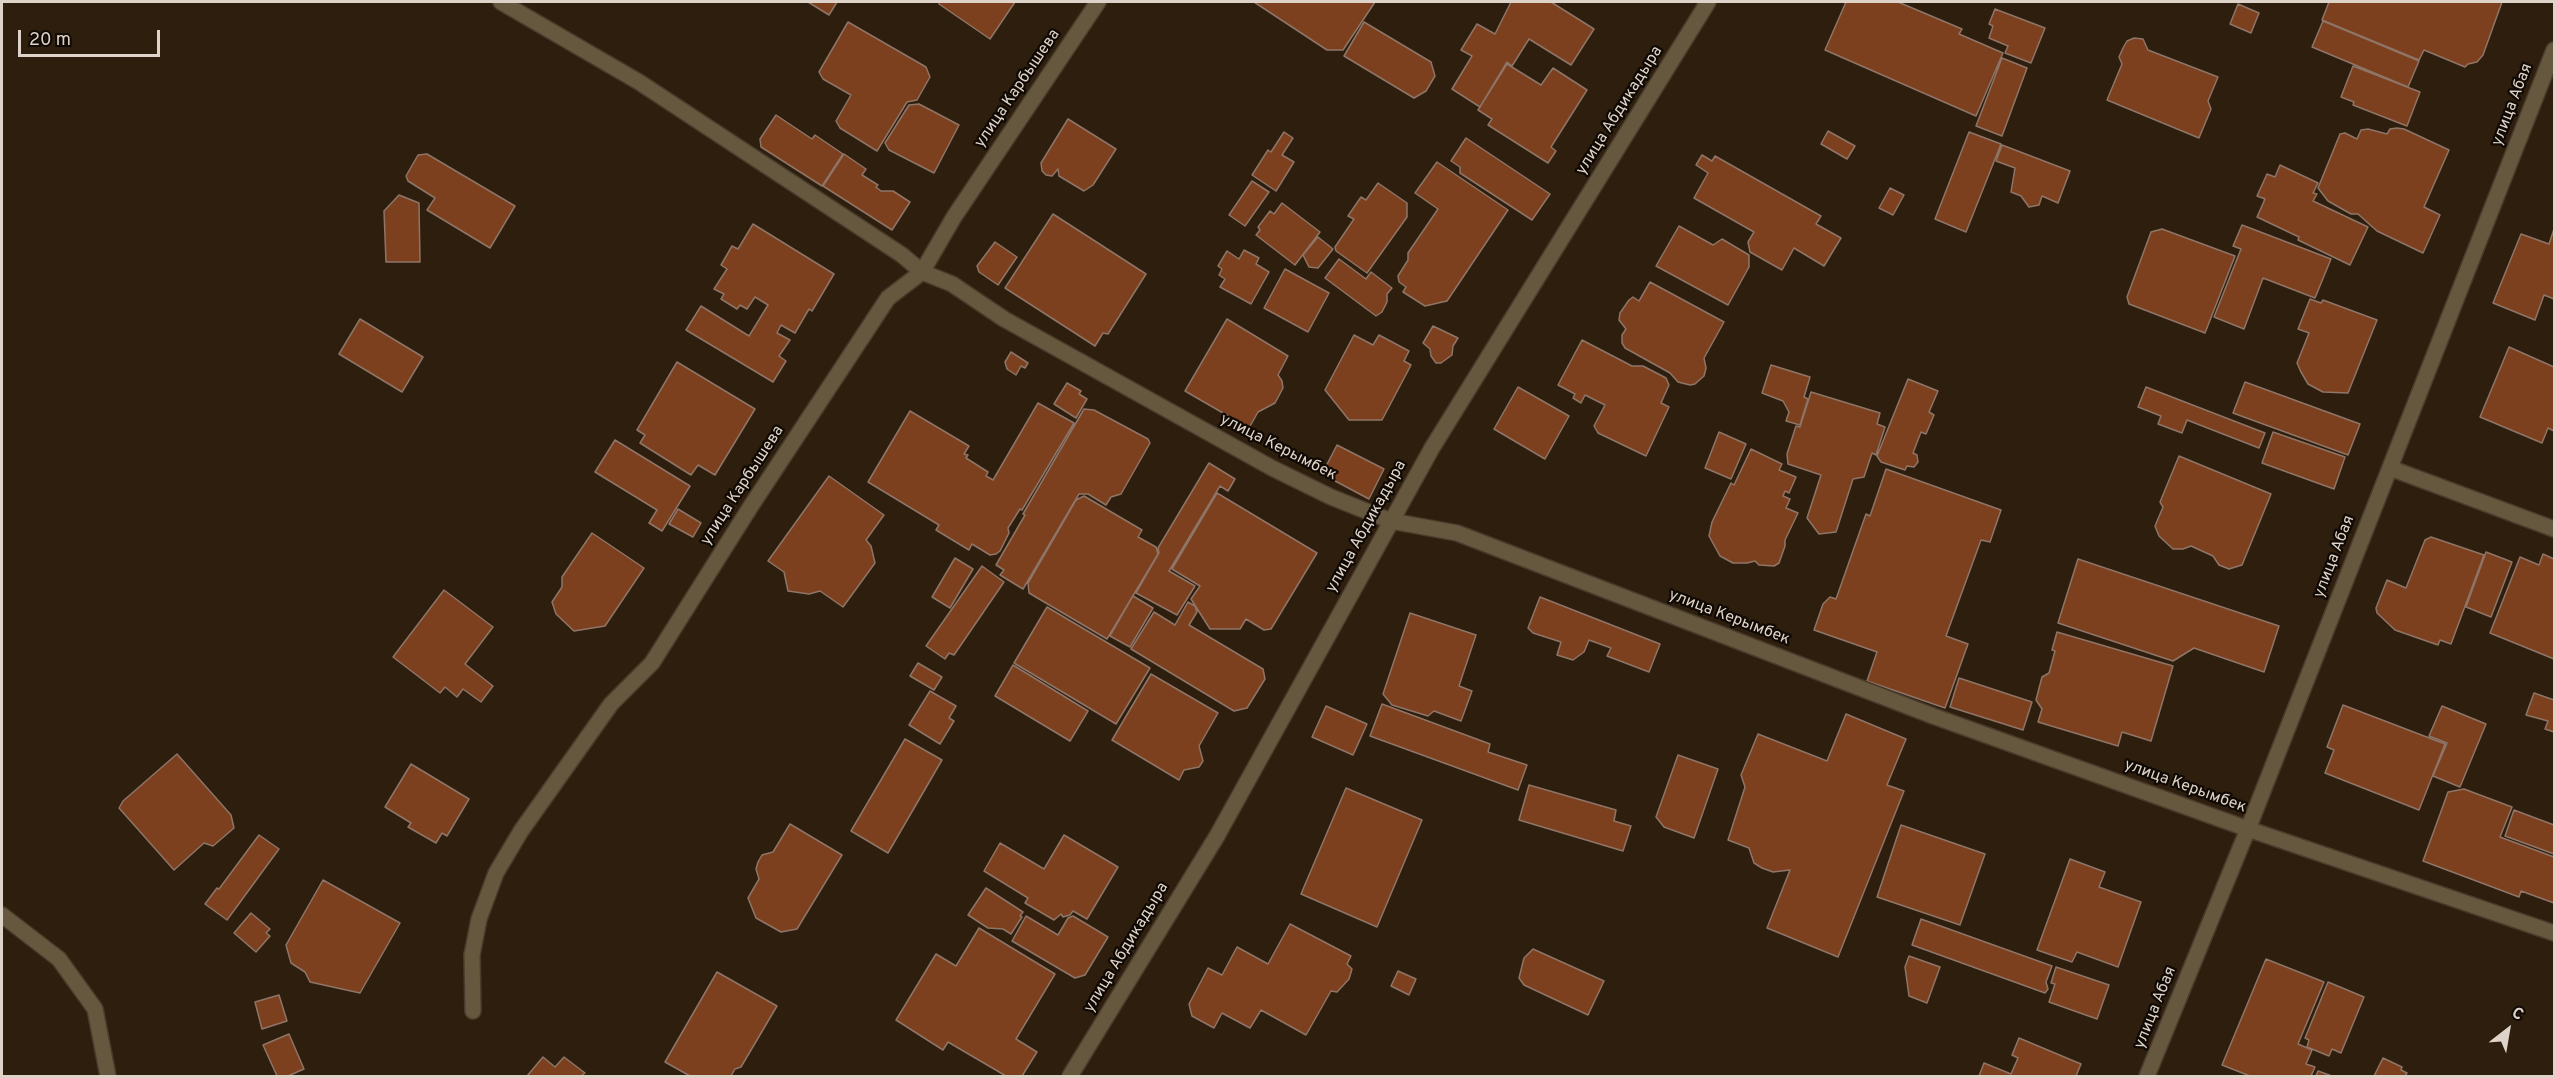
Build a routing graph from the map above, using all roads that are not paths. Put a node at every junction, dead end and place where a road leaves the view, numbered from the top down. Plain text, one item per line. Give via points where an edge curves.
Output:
1 (501, 2) edge
2 (1098, 2) edge
3 (1708, 2) edge
4 (2554, 50) edge
5 (922, 272) junction
6 (2390, 468) junction
7 (1391, 522) junction
8 (2554, 529) edge
9 (2248, 829) junction
10 (2, 915) edge
11 (2554, 933) edge
12 (473, 1011) dead end
13 (108, 1077) edge
14 (1071, 1077) edge
15 (2147, 1077) edge

1 - 5 street, улица Керымбек via 639,82
2 - 5 street, улица Карбышева via 954,217
3 - 7 street, улица Абдикадыра via 1432,448
4 - 6 street, улица Абая
5 - 7 street, улица Керымбек via 952,284 1004,319 1272,468
5 - 12 street, улица Карбышева via 888,298 652,663 611,704 521,831 496,873 479,919 472,955
6 - 8 street
6 - 9 street, улица Абая
7 - 9 street, улица Керымбек via 1457,533 1933,716
7 - 14 street, улица Абдикадыра via 1217,836
9 - 11 street, улица Керымбек
9 - 15 street, улица Абая
10 - 13 street via 59,959 95,1009

